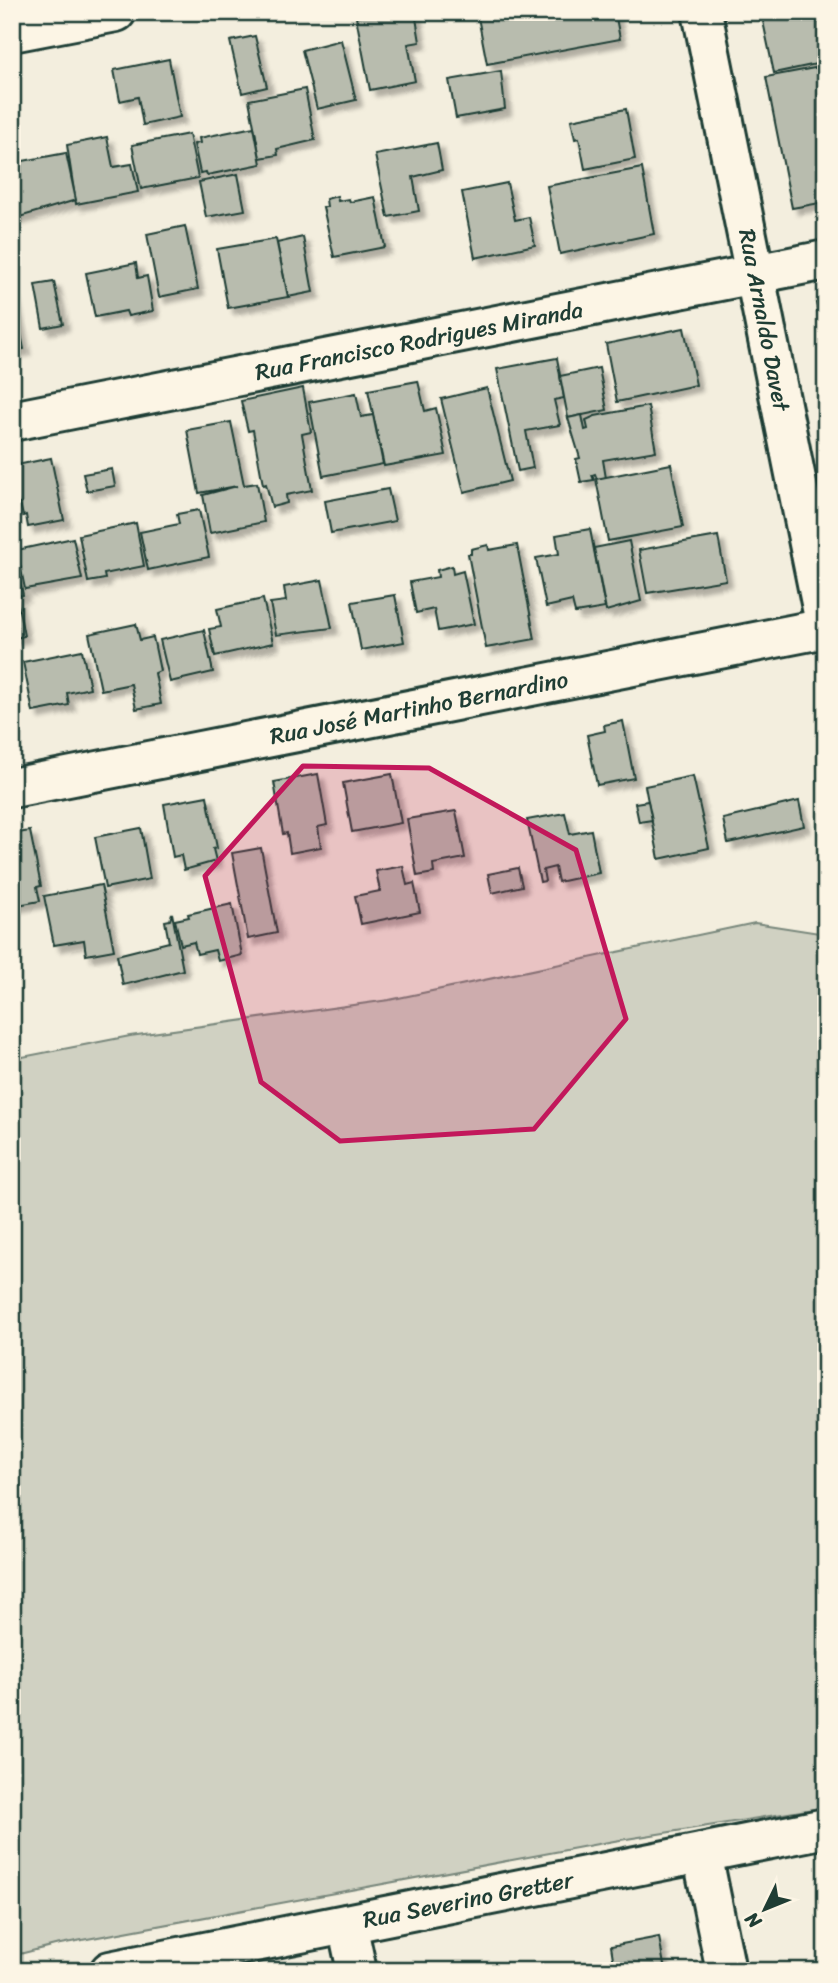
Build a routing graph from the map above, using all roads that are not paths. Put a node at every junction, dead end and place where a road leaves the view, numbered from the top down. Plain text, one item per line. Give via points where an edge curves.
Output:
1 (116, 12) edge
2 (702, 12) edge
3 (12, 32) edge
4 (826, 260) edge
5 (755, 274) junction
6 (12, 421) edge
7 (826, 628) edge
8 (12, 788) edge
9 (826, 1828) edge
10 (702, 1853) junction
11 (348, 1924) junction
12 (110, 1971) edge
13 (357, 1971) edge
14 (726, 1971) edge

1 - 3 street
2 - 5 street, Rua Arnaldo Davet
4 - 5 street, Rua Francisco Rodrigues Miranda
5 - 6 street, Rua Francisco Rodrigues Miranda
5 - 7 street, Rua Arnaldo Davet
7 - 8 street, Rua José Martinho Bernardino
9 - 10 street, Rua Severino Gretter
10 - 11 street, Rua Severino Gretter
10 - 14 street
11 - 12 street, Rua Severino Gretter
11 - 13 street

